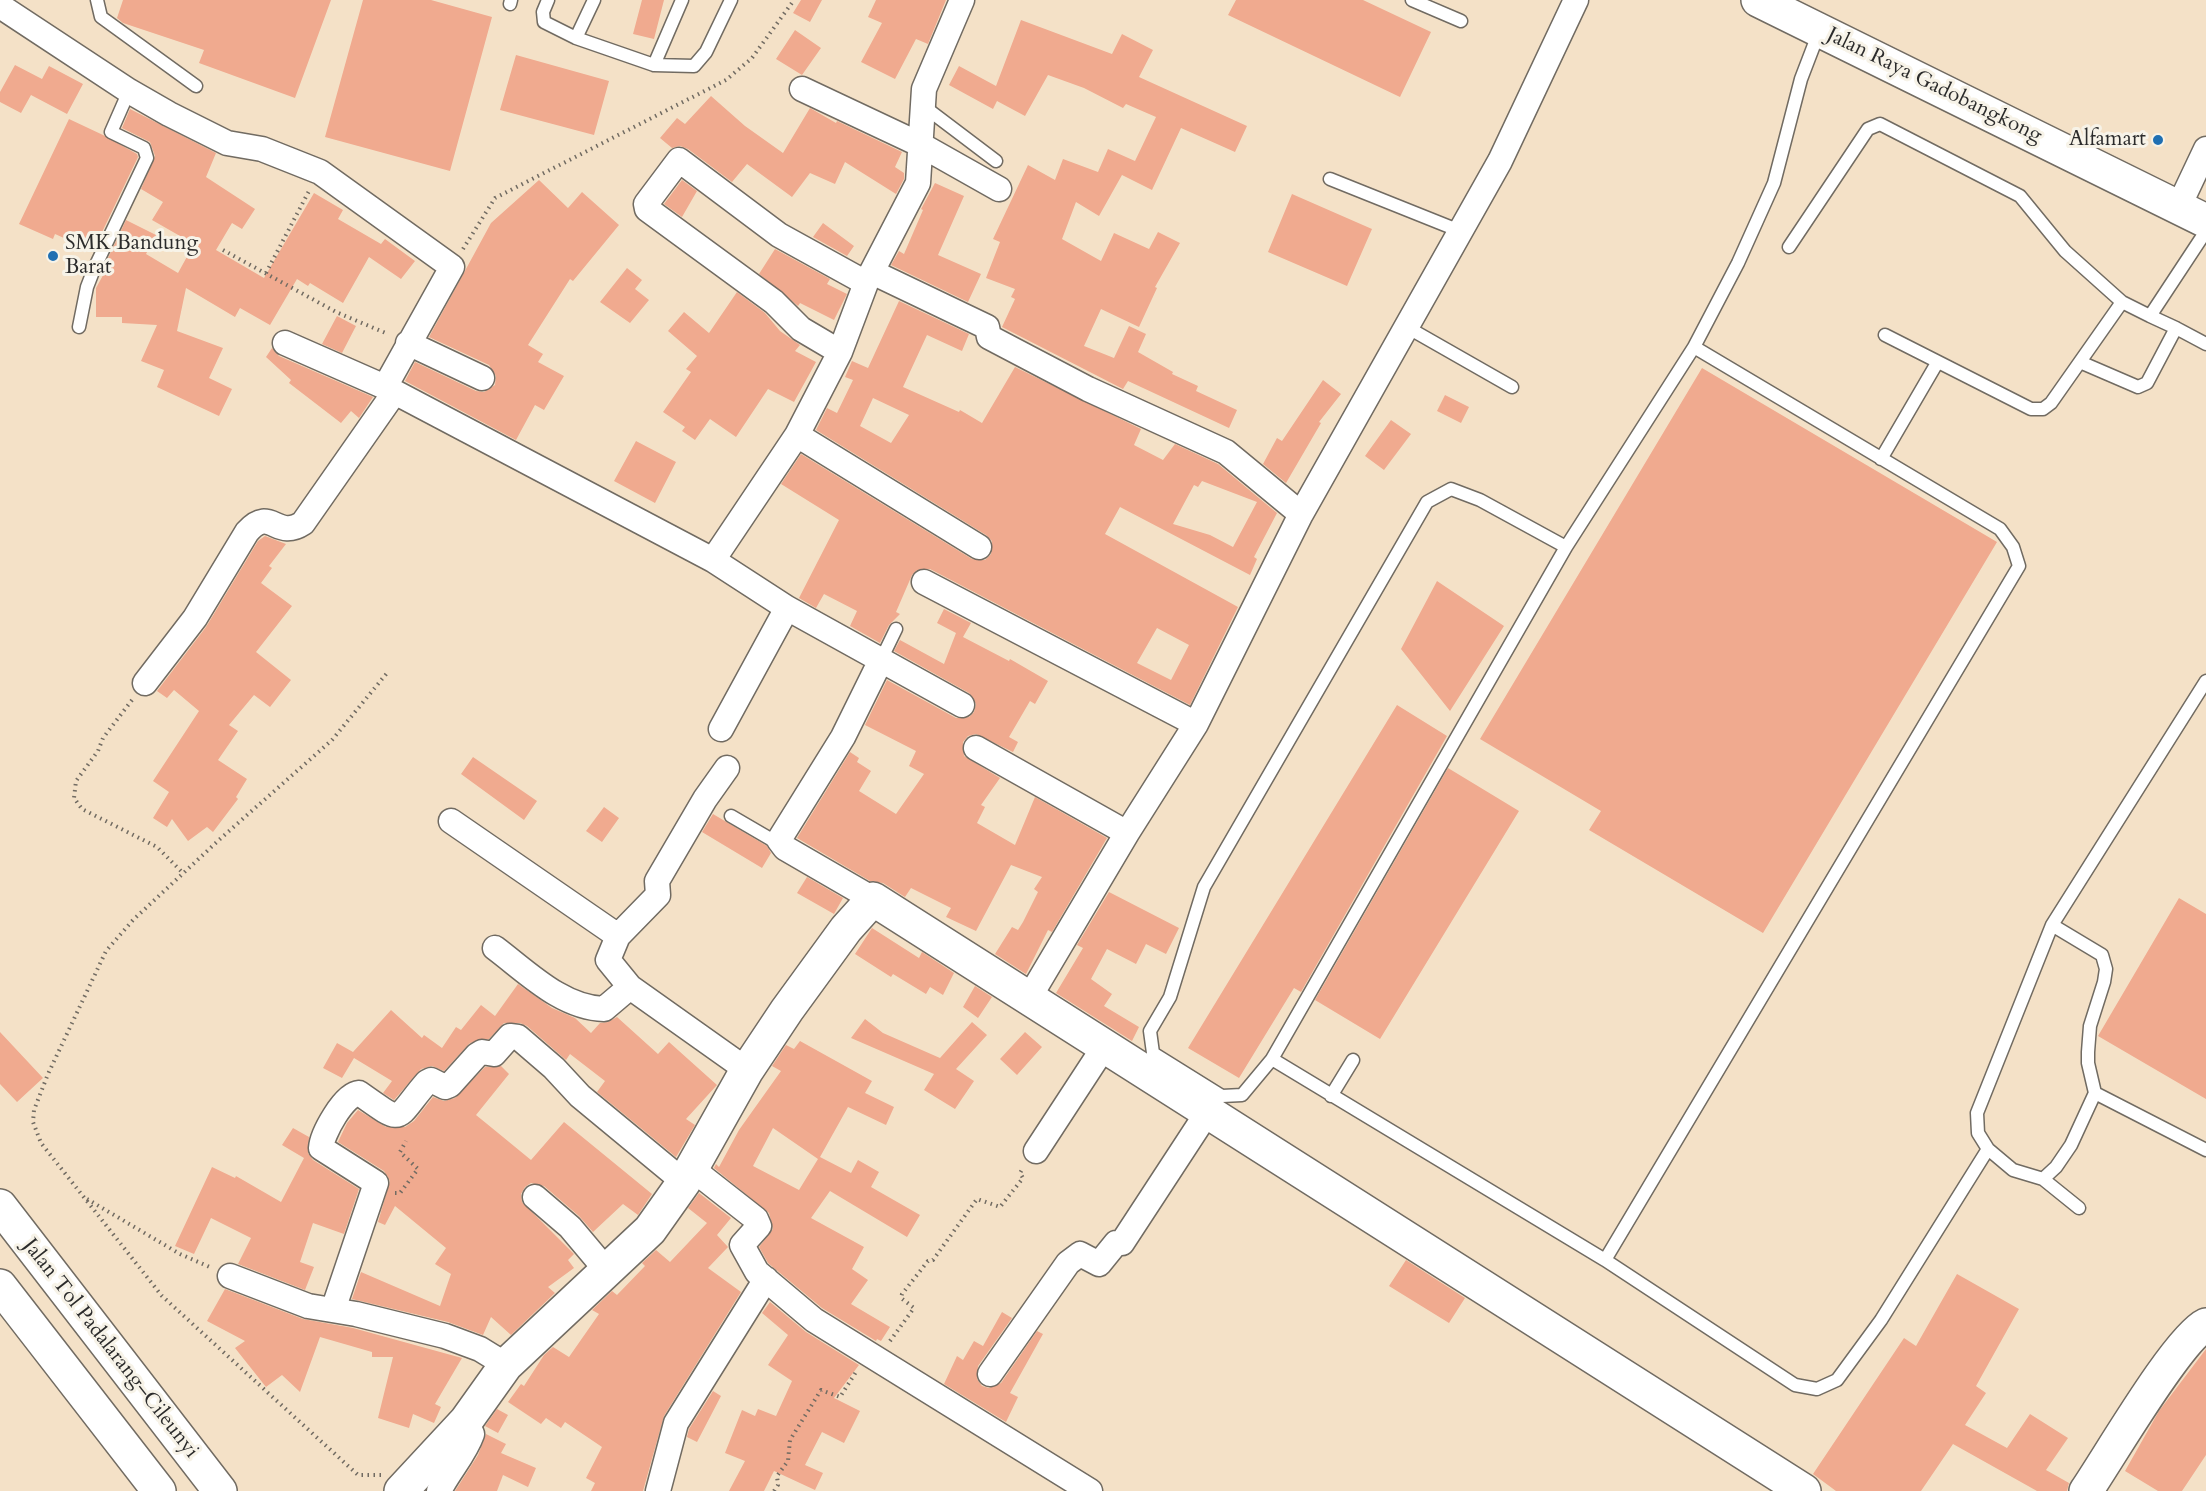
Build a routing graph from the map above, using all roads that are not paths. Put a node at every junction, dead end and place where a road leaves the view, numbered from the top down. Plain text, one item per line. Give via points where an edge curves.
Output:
1 (97, 0) edge
2 (548, 0) edge
3 (594, 0) edge
4 (682, 0) edge
5 (731, 0) edge
6 (962, 0) edge
7 (1412, 0) edge
8 (1576, 0) edge
9 (1761, 1) edge
10 (0, 6) edge
11 (1461, 21) dead end
12 (1820, 30) junction
13 (576, 39) junction
14 (654, 65) junction
15 (196, 86) dead end
16 (802, 89) dead end
17 (129, 91) junction
18 (921, 105) junction
19 (921, 145) junction
20 (2206, 148) edge
21 (996, 161) dead end
22 (1330, 179) dead end
23 (999, 189) dead end
24 (2192, 214) edge
25 (1460, 231) junction
26 (2206, 231) edge
27 (1789, 247) dead end
28 (869, 278) junction
29 (2122, 302) junction
30 (2150, 316) junction
31 (1405, 326) junction
32 (79, 327) dead end
33 (987, 327) junction
34 (2176, 328) junction
35 (1885, 335) dead end
36 (1016, 341) dead end
37 (408, 342) junction
38 (285, 343) dead end
39 (2206, 344) edge
40 (1694, 347) junction
41 (840, 352) junction
42 (2080, 362) junction
43 (1937, 363) junction
44 (482, 378) dead end
45 (1512, 387) dead end
46 (389, 390) junction
47 (797, 435) junction
48 (1881, 459) junction
49 (1301, 514) junction
50 (979, 547) dead end
51 (1566, 547) junction
52 (713, 560) junction
53 (924, 582) dead end
54 (787, 608) junction
55 (896, 629) dead end
56 (880, 662) junction
57 (2206, 681) edge
58 (145, 683) road end
59 (962, 705) dead end
60 (1196, 724) junction
61 (721, 729) dead end
62 (976, 748) dead end
63 (727, 768) dead end
64 (731, 816) dead end
65 (451, 821) dead end
66 (1127, 833) junction
67 (779, 844) junction
68 (873, 899) junction
69 (2052, 925) junction
70 (618, 936) junction
71 (495, 948) dead end
72 (630, 987) junction
73 (1029, 999) junction
74 (1104, 1047) junction
75 (1272, 1059) junction
76 (1353, 1060) dead end
77 (747, 1070) junction
78 (2095, 1093) junction
79 (1331, 1096) junction
80 (1208, 1113) junction
81 (1988, 1149) junction
82 (2206, 1150) edge
83 (1036, 1151) road end
84 (688, 1175) junction
85 (2043, 1179) junction
86 (535, 1197) dead end
87 (0, 1206) edge
88 (2079, 1208) dead end
89 (1605, 1260) junction
90 (607, 1271) junction
91 (230, 1276) road end
92 (766, 1279) junction
93 (0, 1286) edge
94 (333, 1310) junction
95 (2206, 1325) edge
96 (506, 1365) junction
97 (990, 1374) dead end
98 (466, 1421) junction
99 (395, 1483) edge
100 (159, 1491) edge
101 (220, 1491) edge
102 (439, 1491) edge
103 (657, 1491) edge
104 (1090, 1491) edge
105 (1804, 1491) edge
106 (2086, 1491) edge

1 - 15 lane via 102,17
2 - 13 lane via 544,22
3 - 13 lane
4 - 14 lane
5 - 14 lane via 706,52 694,66
6 - 18 street via 924,89
7 - 11 lane
8 - 25 street via 1500,161
9 - 12 main road, Jalan Raya Gadobangkong
10 - 17 street
12 - 24 main road, Jalan Raya Gadobangkong
12 - 40 lane via 1801,79 1774,183
13 - 14 lane
16 - 19 street
17 - 32 lane via 111,132 144,148 147,158 87,286
17 - 37 street via 227,143 262,149 320,172 452,267
18 - 19 street
18 - 21 lane
19 - 23 street
19 - 28 street via 918,183
20 - 24 street
22 - 25 lane
25 - 31 street
26 - 30 lane
27 - 29 lane via 1868,129 1880,124 2020,196 2065,251
28 - 33 street
28 - 41 street
28 - 41 street via 779,235 679,160 646,204 647,209 774,302 801,329
29 - 30 lane
29 - 42 lane
30 - 34 lane
31 - 45 lane
31 - 49 street
33 - 36 lane
33 - 49 street via 989,337 1067,378 1226,452
34 - 39 lane
34 - 42 lane via 2148,383 2138,387
35 - 43 lane
37 - 44 street
37 - 46 street
38 - 46 street
40 - 48 lane
40 - 51 lane
41 - 47 street
42 - 43 lane via 2051,403 2031,409
43 - 48 lane
46 - 52 street
46 - 58 street via 303,523 294,530 286,530 262,520 256,522 195,618
47 - 50 street
47 - 52 street
48 - 89 lane via 2000,530 2013,548 2019,566
49 - 60 street
51 - 75 lane
51 - 75 lane via 1480,500 1451,489 1427,502 1204,887 1170,997 1150,1032 1153,1053 1222,1096 1242,1095
52 - 54 street
53 - 60 street
54 - 56 street
54 - 61 street
55 - 56 lane
56 - 59 street
56 - 67 street via 843,737
57 - 69 lane
60 - 66 street
62 - 66 street
63 - 70 street via 657,881 658,895
64 - 67 lane
65 - 70 street
66 - 73 street
67 - 68 street
68 - 73 main road
68 - 77 main road via 815,969
69 - 78 lane via 2102,955 2106,969 2090,1026 2088,1063
69 - 81 lane via 1977,1113 1978,1133
70 - 72 street via 608,960
71 - 72 street via 547,988 588,1009 604,1009
72 - 77 street
73 - 74 main road
74 - 80 main road
74 - 83 street
75 - 79 lane
76 - 79 lane
77 - 84 main road
78 - 82 lane
78 - 85 lane via 2071,1145
79 - 89 lane
80 - 97 street via 1122,1243 1116,1243 1099,1264 1080,1254 1068,1263
80 - 105 main road
81 - 85 lane via 2013,1170
81 - 89 lane via 1881,1320 1837,1380 1816,1389 1795,1385
84 - 90 main road via 651,1230
84 - 92 street via 756,1219 759,1226 742,1245
84 - 94 street via 580,1096 554,1068 513,1036 494,1054 477,1055 450,1085 426,1082 403,1114 397,1116 359,1093 349,1095 321,1148 376,1183
85 - 88 lane
86 - 90 street via 570,1227
87 - 101 main road, Jalan Tol Padalarang–Cileunyi
90 - 96 main road
91 - 94 street via 308,1306
92 - 103 street via 676,1423
92 - 104 street via 814,1320
93 - 100 main road
94 - 96 street via 445,1335
95 - 106 main road via 2172,1360
96 - 98 main road
98 - 99 main road
98 - 102 street via 472,1434 467,1448

